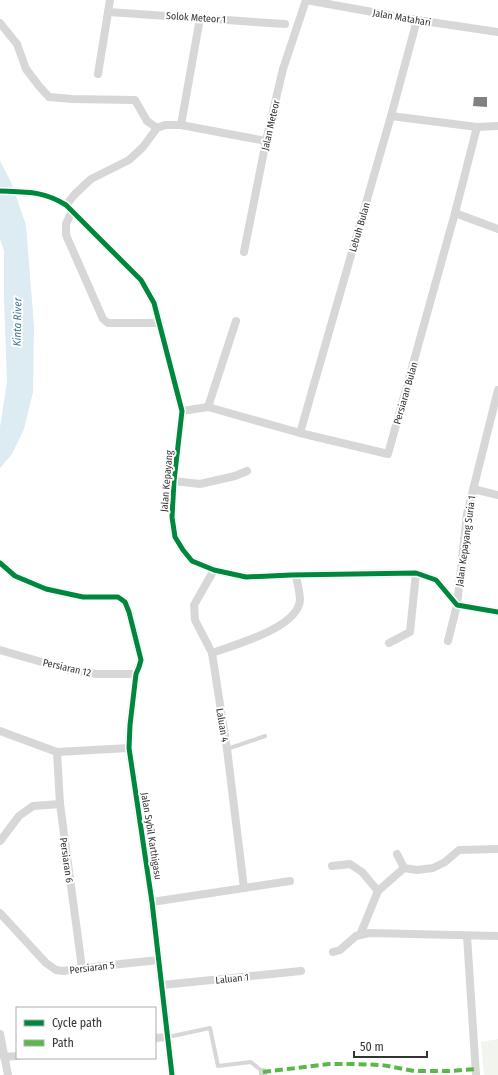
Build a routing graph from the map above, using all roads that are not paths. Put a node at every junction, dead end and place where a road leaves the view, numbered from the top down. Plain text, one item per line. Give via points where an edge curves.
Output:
1 (110, 0) edge
2 (306, 0) edge
3 (108, 12) junction
4 (200, 18) junction
5 (417, 20) junction
6 (0, 22) edge
7 (285, 24) dead end
8 (498, 32) edge
9 (98, 74) dead end
10 (391, 116) junction
11 (181, 125) junction
12 (498, 126) edge
13 (477, 127) junction
14 (157, 128) junction
15 (266, 141) junction
16 (0, 191) edge
17 (69, 208) junction
18 (455, 213) junction
19 (498, 229) edge
20 (244, 252) dead end
21 (236, 321) dead end
22 (160, 323) junction
23 (498, 390) edge
24 (208, 407) junction
25 (182, 411) junction
26 (300, 433) junction
27 (246, 471) dead end
28 (174, 481) junction
29 (473, 489) junction
30 (498, 495) edge
31 (0, 563) edge
32 (214, 570) junction
33 (416, 573) junction
34 (296, 575) junction
35 (457, 605) junction
36 (498, 612) edge
37 (448, 641) dead end
38 (389, 643) dead end
39 (0, 650) edge
40 (212, 653) junction
41 (136, 674) junction
42 (0, 731) edge
43 (264, 736) dead end
44 (129, 748) junction
45 (227, 749) junction
46 (57, 752) junction
47 (60, 804) junction
48 (0, 841) edge
49 (498, 849) edge
50 (396, 854) dead end
51 (332, 866) dead end
52 (404, 868) junction
53 (290, 881) dead end
54 (244, 888) junction
55 (378, 891) junction
56 (152, 902) junction
57 (0, 913) edge
58 (360, 935) junction
59 (467, 936) junction
60 (498, 936) edge
61 (333, 952) dead end
62 (159, 960) junction
63 (82, 968) junction
64 (301, 971) dead end
65 (162, 985) junction
66 (0, 1034) edge
67 (168, 1037) junction
68 (156, 1038) edge
69 (16, 1056) edge
70 (4, 1057) junction
71 (263, 1074) edge
72 (8, 1075) edge
73 (172, 1075) edge
74 (476, 1075) edge

1 - 3 street
2 - 5 street, Jalan Matahari
2 - 15 street, Jalan Meteor via 283,69
3 - 4 street, Solok Meteor 1
3 - 9 street
4 - 7 street, Solok Meteor 1
4 - 11 street
5 - 8 street, Jalan Matahari
5 - 10 street, Lebuh Bulan
6 - 14 street via 17,44 26,69 49,97 135,100 147,121
10 - 13 street
10 - 26 street, Lebuh Bulan
11 - 14 street via 164,125
11 - 15 street
12 - 13 street
13 - 18 street, Persiaran Bulan
14 - 17 street via 129,160 91,179 75,194
15 - 20 street, Jalan Meteor
16 - 17 street, Jalan Kepayang via 30,192 53,197
17 - 22 street, Jalan Kepayang via 141,280 154,303
17 - 22 street via 66,234 103,319 108,323
18 - 19 street
18 - 26 street, Persiaran Bulan via 388,454
21 - 24 street
22 - 25 street, Jalan Kepayang
23 - 29 street, Jalan Kepayang Suria 1
24 - 25 street, Persiaran Bulan
24 - 26 street, Persiaran Bulan
25 - 28 street, Jalan Kepayang
27 - 28 street via 200,484
28 - 32 street, Jalan Kepayang via 172,517 175,536 192,560
29 - 30 street
29 - 35 street, Jalan Kepayang Suria 1
31 - 41 street, Jalan Sybil Karthigasu via 15,576 46,589 83,597 118,597 125,602 141,660
32 - 34 street, Jalan Kepayang via 246,577
32 - 40 street, Laluan 4 via 194,605 195,620
33 - 34 street, Jalan Kepayang
33 - 35 street, Jalan Kepayang via 436,580
33 - 38 street via 410,632
34 - 40 street via 300,600 294,613 280,626
35 - 36 street
35 - 37 street, Jalan Kepayang Suria 1
39 - 41 street, Persiaran 12 via 70,670 97,674
40 - 45 street, Laluan 4
41 - 44 street, Jalan Sybil Karthigasu
42 - 46 street
43 - 45 lane
44 - 46 street
44 - 56 street, Jalan Sybil Karthigasu
45 - 54 street, Laluan 4
46 - 47 street, Persiaran 6
47 - 48 street via 33,806 19,816
47 - 63 street, Persiaran 6
49 - 52 street via 459,850 433,868
50 - 52 street
51 - 55 street via 350,864 362,872
52 - 55 street
53 - 54 street
54 - 56 street
55 - 58 street
56 - 62 street, Jalan Sybil Karthigasu
57 - 63 street, Persiaran 5 via 46,963 56,970
58 - 59 street via 369,933
58 - 61 street via 340,950
59 - 60 street
59 - 74 street
62 - 63 street, Persiaran 5
62 - 65 street, Jalan Sybil Karthigasu
64 - 65 street, Laluan 1
65 - 67 street, Jalan Sybil Karthigasu
66 - 70 street
67 - 68 street
67 - 71 lane via 210,1028 218,1066 251,1062
67 - 73 street, Jalan Sybil Karthigasu
69 - 70 street
70 - 72 street

